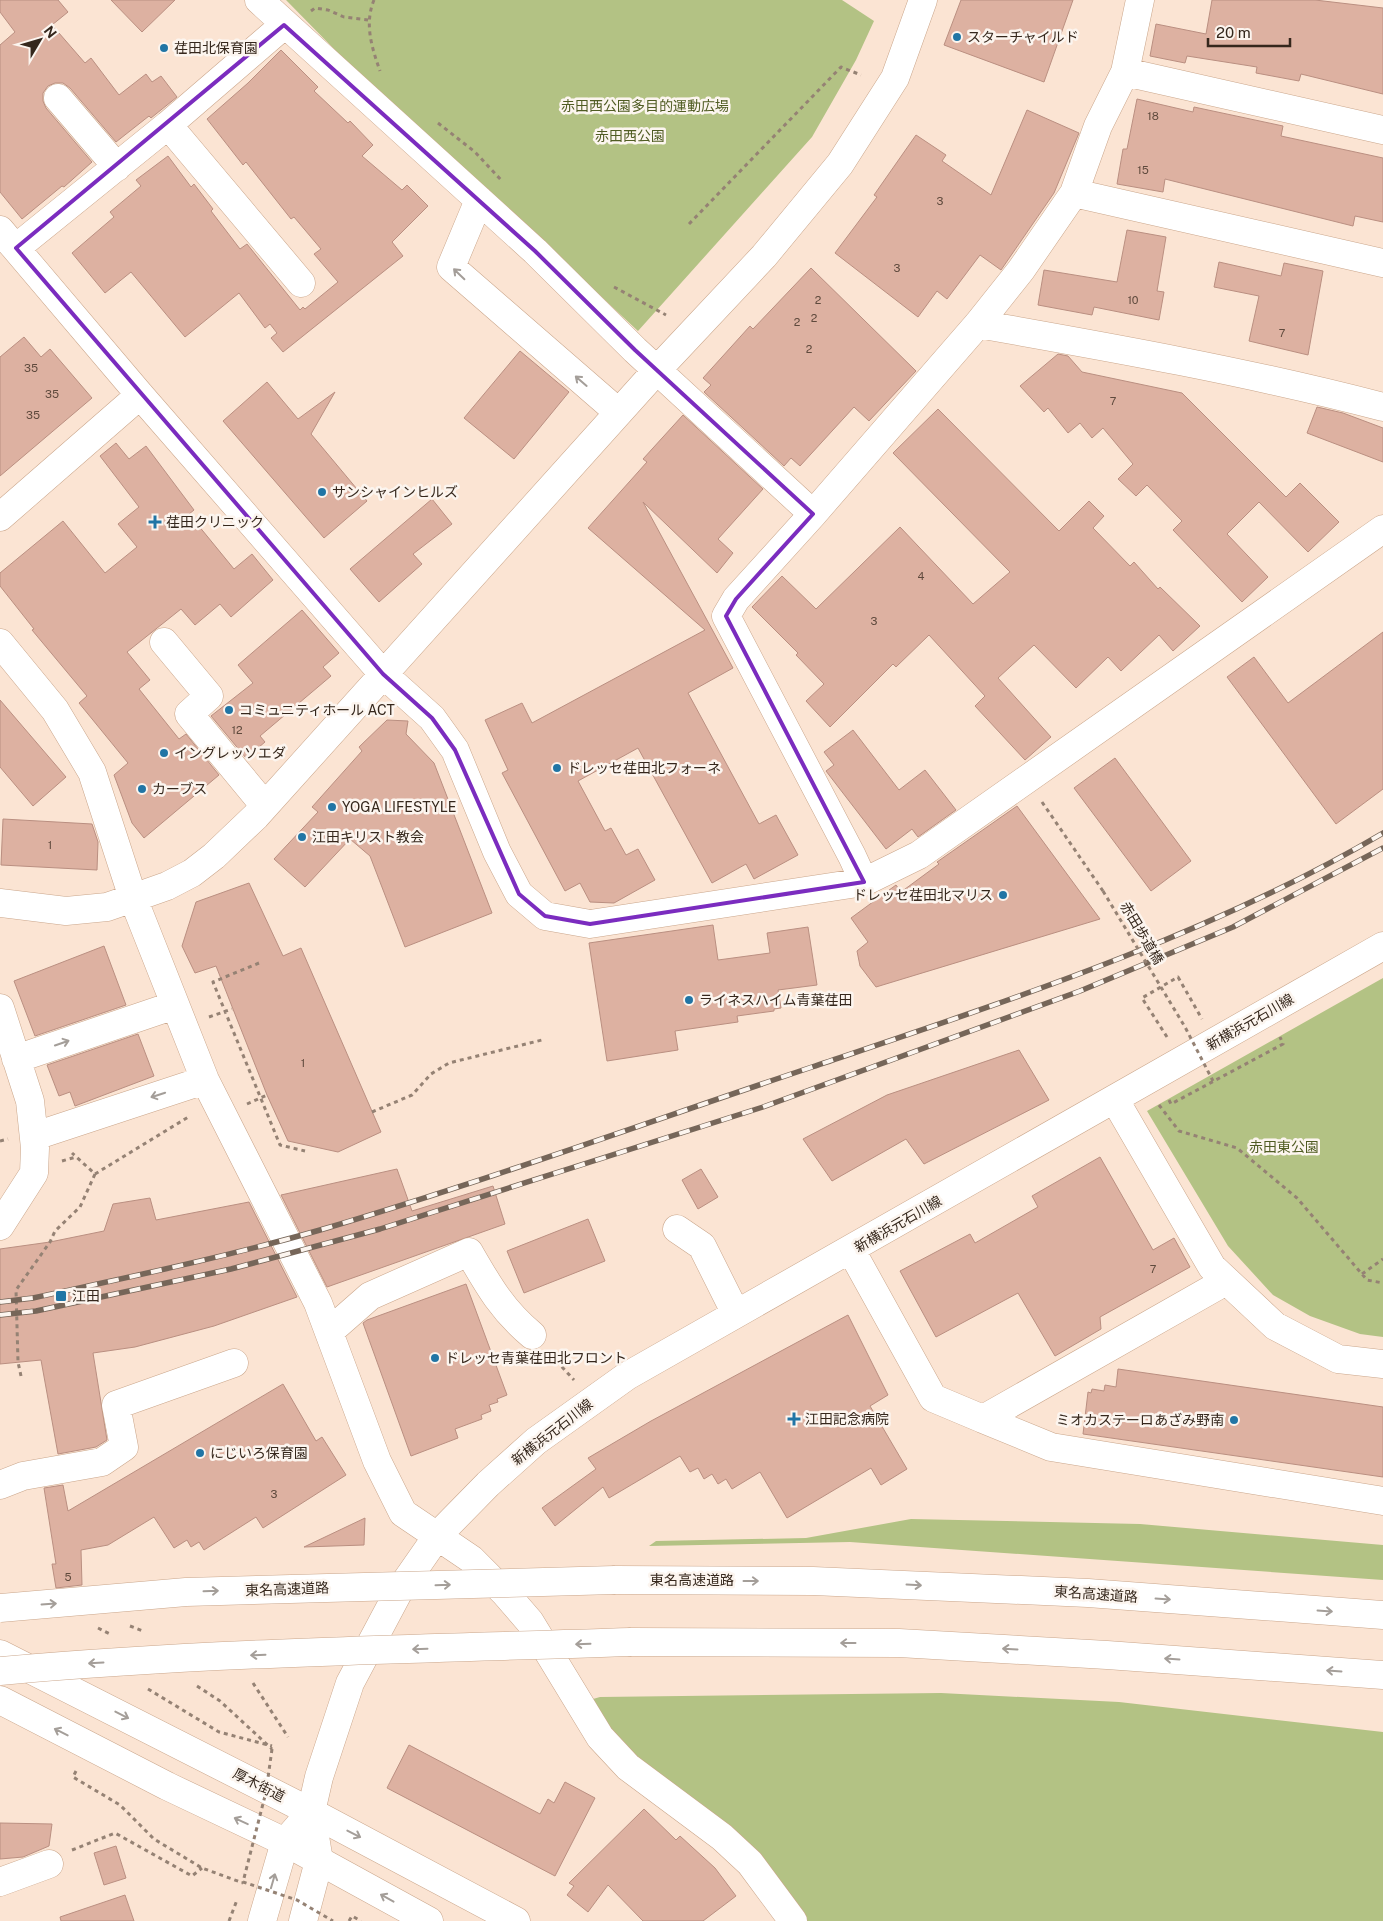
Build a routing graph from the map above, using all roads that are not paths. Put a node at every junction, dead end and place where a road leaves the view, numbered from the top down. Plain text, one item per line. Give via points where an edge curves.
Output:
1 (259, 0) edge
2 (923, 0) edge
3 (1140, 0) edge
4 (288, 27) junction
5 (1125, 72) junction
6 (58, 98) dead end
7 (168, 125) junction
8 (1383, 130) edge
9 (117, 167) junction
10 (1074, 193) junction
11 (479, 200) junction
12 (8, 239) edge
13 (1383, 263) edge
14 (301, 283) dead end
15 (978, 324) junction
16 (657, 370) junction
17 (140, 395) junction
18 (1383, 406) edge
19 (618, 412) junction
20 (813, 514) junction
21 (0, 517) edge
22 (1383, 529) edge
23 (164, 642) dead end
24 (0, 643) edge
25 (383, 674) junction
26 (265, 806) junction
27 (864, 882) junction
28 (133, 898) junction
29 (0, 903) edge
30 (1383, 946) edge
31 (175, 1005) junction
32 (0, 1008) edge
33 (16, 1059) junction
34 (205, 1080) junction
35 (1115, 1100) junction
36 (35, 1136) junction
37 (0, 1226) edge
38 (677, 1229) dead end
39 (851, 1250) junction
40 (1226, 1281) junction
41 (736, 1314) junction
42 (329, 1332) junction
43 (532, 1335) road end
44 (234, 1363) dead end
45 (1383, 1364) edge
46 (983, 1419) junction
47 (0, 1485) edge
48 (1383, 1501) edge
49 (438, 1535) junction
50 (0, 1608) edge
51 (1383, 1615) edge
52 (0, 1654) edge
53 (0, 1671) edge
54 (1383, 1675) edge
55 (0, 1700) edge
56 (311, 1812) junction
57 (285, 1842) junction
58 (319, 1861) junction
59 (49, 1864) road end
60 (0, 1882) edge
61 (262, 1921) edge
62 (303, 1921) edge
63 (430, 1921) edge
64 (516, 1921) edge
65 (793, 1921) edge

1 - 4 main road
2 - 16 main road via 895,78 840,164 764,256
3 - 5 main road
4 - 7 main road
4 - 11 main road
5 - 8 main road
5 - 10 main road via 1098,126
6 - 9 main road
7 - 9 main road
7 - 14 main road
9 - 12 main road
10 - 13 main road
10 - 15 main road via 1021,270
11 - 16 main road
19 -> 11 main road via 451,267
12 - 17 main road
15 - 18 main road via 1158,356
15 - 20 main road
16 - 19 main road
16 - 20 main road
17 - 21 main road
17 - 25 main road
19 - 25 main road
20 - 27 main road via 736,599 726,616
22 - 27 main road via 919,855
23 - 26 main road via 209,696 189,714
24 - 28 main road via 55,710 92,772
25 - 26 main road
25 - 27 main road via 432,718 455,750 518,894 545,916 590,924
26 - 28 main road via 192,873
28 - 29 main road via 107,907 66,911
28 - 31 main road
30 - 35 main road, 新横浜元石川線
33 -> 31 main road
31 - 34 main road
32 - 33 main road
33 - 36 main road via 30,1101
34 -> 36 main road
34 - 42 main road
35 - 39 main road, 新横浜元石川線
35 - 40 main road via 1212,1267
36 - 37 main road via 34,1173
38 - 41 main road via 702,1246
39 - 41 main road, 新横浜元石川線
39 - 46 main road via 933,1398
40 - 45 main road via 1275,1326 1338,1359
40 - 46 main road
41 - 49 main road, 新横浜元石川線 via 586,1404 488,1484
42 - 43 main road via 370,1296 469,1252 505,1310
42 - 49 main road via 390,1490 403,1513
44 - 47 main road via 116,1404 124,1448 102,1462 23,1476
46 - 48 main road via 1051,1447
49 - 56 main road, 新横浜元石川線 via 399,1591 350,1683
49 - 65 main road via 471,1558 530,1622 600,1737 628,1767 722,1837 750,1864
50 -> 51 main road, 東名高速道路, bridge via 186,1592 615,1580 813,1581 1078,1592
52 -> 56 main road, 厚木街道
54 -> 53 main road, bridge via 1107,1654 899,1643 632,1642 195,1658
57 -> 55 main road via 166,1786
56 - 57 main road
56 - 58 main road
56 -> 64 main road, 厚木街道
57 - 58 main road
61 -> 57 main road
58 - 62 main road
63 -> 58 main road
59 - 60 main road

